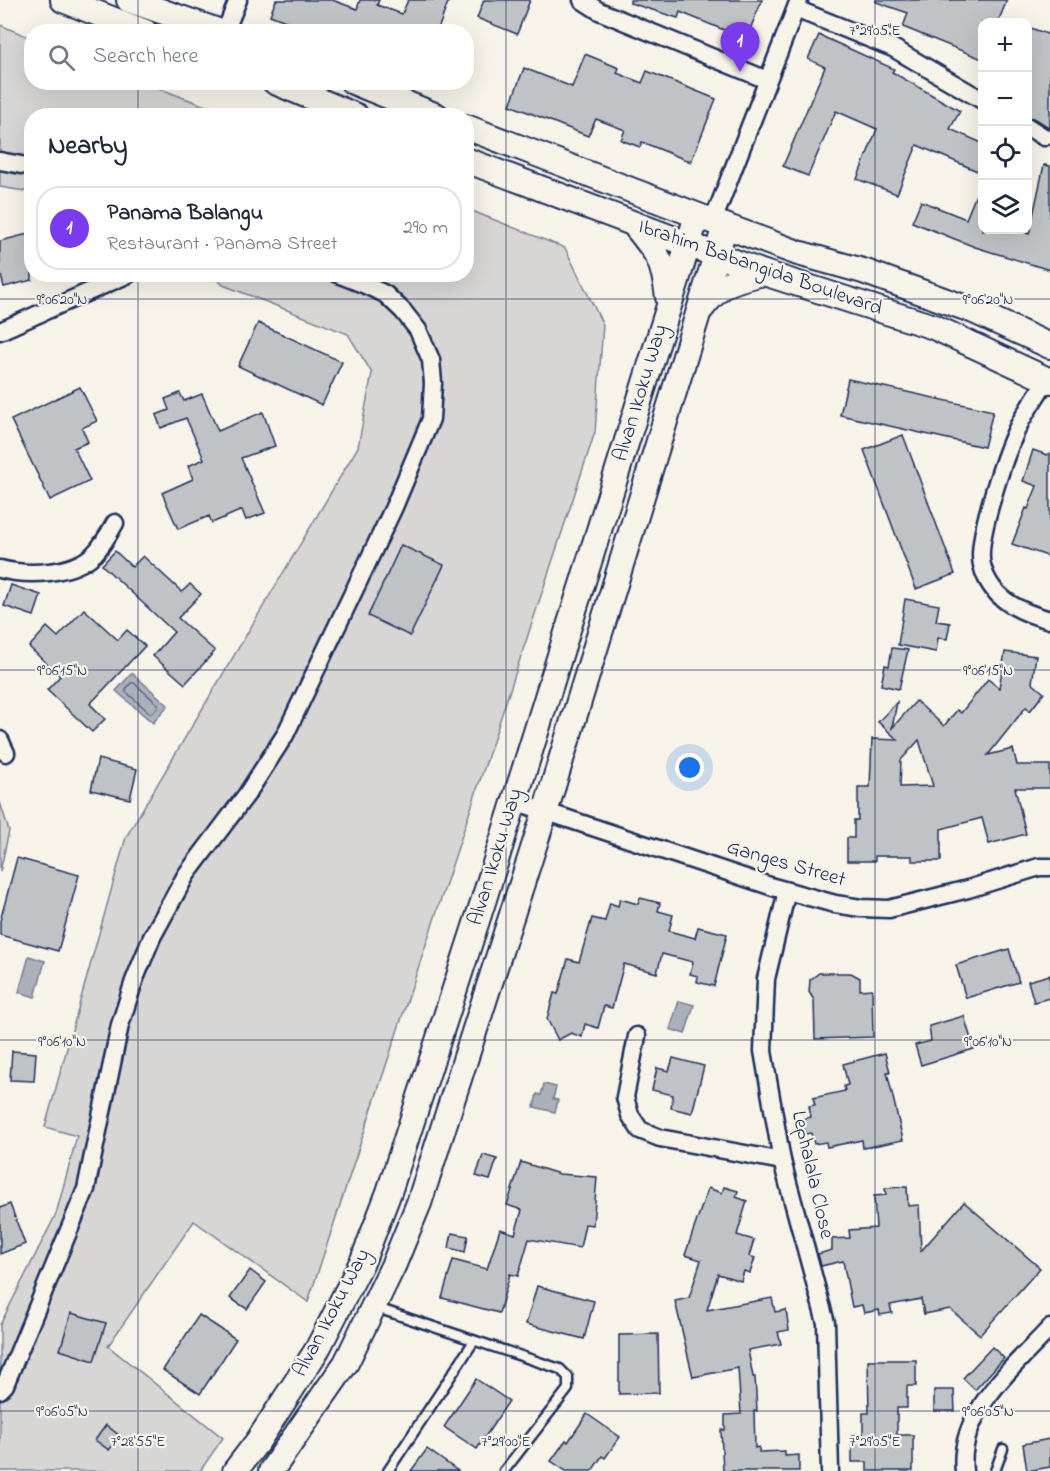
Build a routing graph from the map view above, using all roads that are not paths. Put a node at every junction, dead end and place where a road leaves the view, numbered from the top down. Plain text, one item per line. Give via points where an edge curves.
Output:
1 (63, 0) edge
2 (129, 0) edge
3 (238, 0) edge
4 (582, 0) edge
5 (798, 4) edge
6 (124, 24) edge
7 (200, 24) edge
8 (227, 24) edge
9 (767, 80) junction
10 (294, 90) edge
11 (373, 90) edge
12 (978, 98) edge
13 (337, 108) edge
14 (417, 108) edge
15 (1032, 129) edge
16 (474, 130) edge
17 (1044, 136) dead end
18 (0, 161) edge
19 (474, 163) edge
20 (24, 166) edge
21 (712, 221) junction
22 (635, 225) junction
23 (687, 245) junction
24 (716, 256) junction
25 (764, 273) junction
26 (111, 282) edge
27 (358, 282) edge
28 (669, 305) junction
29 (698, 312) junction
30 (0, 331) edge
31 (1050, 346) edge
32 (1048, 380) edge
33 (115, 523) dead end
34 (0, 569) edge
35 (1050, 620) edge
36 (514, 801) junction
37 (545, 812) junction
38 (1050, 867) edge
39 (787, 891) junction
40 (637, 1036) dead end
41 (782, 1161) junction
42 (374, 1307) junction
43 (1050, 1328) edge
44 (474, 1341) junction
45 (0, 1390) edge
46 (1003, 1449) dead end
47 (235, 1471) edge
48 (272, 1471) edge
49 (388, 1471) edge
50 (504, 1471) edge
51 (830, 1471) edge
52 (964, 1471) edge
53 (995, 1471) edge

1 - 6 street
2 - 7 street
3 - 8 street
4 - 9 street via 599,11
5 - 9 street
5 - 12 street via 893,48
9 - 21 street
10 - 13 street
11 - 14 street
15 - 17 street
16 - 21 street, Ibrahim Babangida Boulevard
18 - 20 street
19 - 22 street, Ibrahim Babangida Boulevard
21 - 23 street, Alvan Ikoku Way
21 - 24 street, Alvan Ikoku Way
21 - 31 street, Ibrahim Babangida Boulevard via 974,310
22 - 23 street, Ibrahim Babangida Boulevard
22 - 28 street via 664,268
23 - 24 street, Ibrahim Babangida Boulevard
23 - 28 street, Alvan Ikoku Way
24 - 25 street, Ibrahim Babangida Boulevard
24 - 29 street, Alvan Ikoku Way
25 - 29 street via 718,288
25 - 32 street, Ibrahim Babangida Boulevard via 934,327
26 - 30 street
27 - 45 street via 385,294 418,330 430,360 431,419 394,507 285,735 247,794 186,875 152,937 120,1025 86,1189
28 - 36 street, Alvan Ikoku Way
29 - 37 street, Alvan Ikoku Way
32 - 35 street via 1020,424 994,492 980,549 982,566 1004,601 1024,613
33 - 34 street via 92,556 68,568 20,574
36 - 37 street, Ganges Street
36 - 47 street, Alvan Ikoku Way via 396,1171 363,1260 317,1350
37 - 39 street, Ganges Street
37 - 42 street, Alvan Ikoku Way via 419,1203
38 - 39 street, Ganges Street via 889,909 835,904
39 - 41 street, Lephalala Close via 766,979 763,1051
40 - 41 street via 625,1097 639,1130 660,1138
41 - 51 street, Lephalala Close via 826,1323
42 - 44 lane
42 - 48 street, Alvan Ikoku Way via 346,1363
43 - 52 street via 996,1387 970,1425 964,1445
44 - 49 lane
44 - 50 lane via 561,1369 568,1377 568,1389
46 - 53 lane

